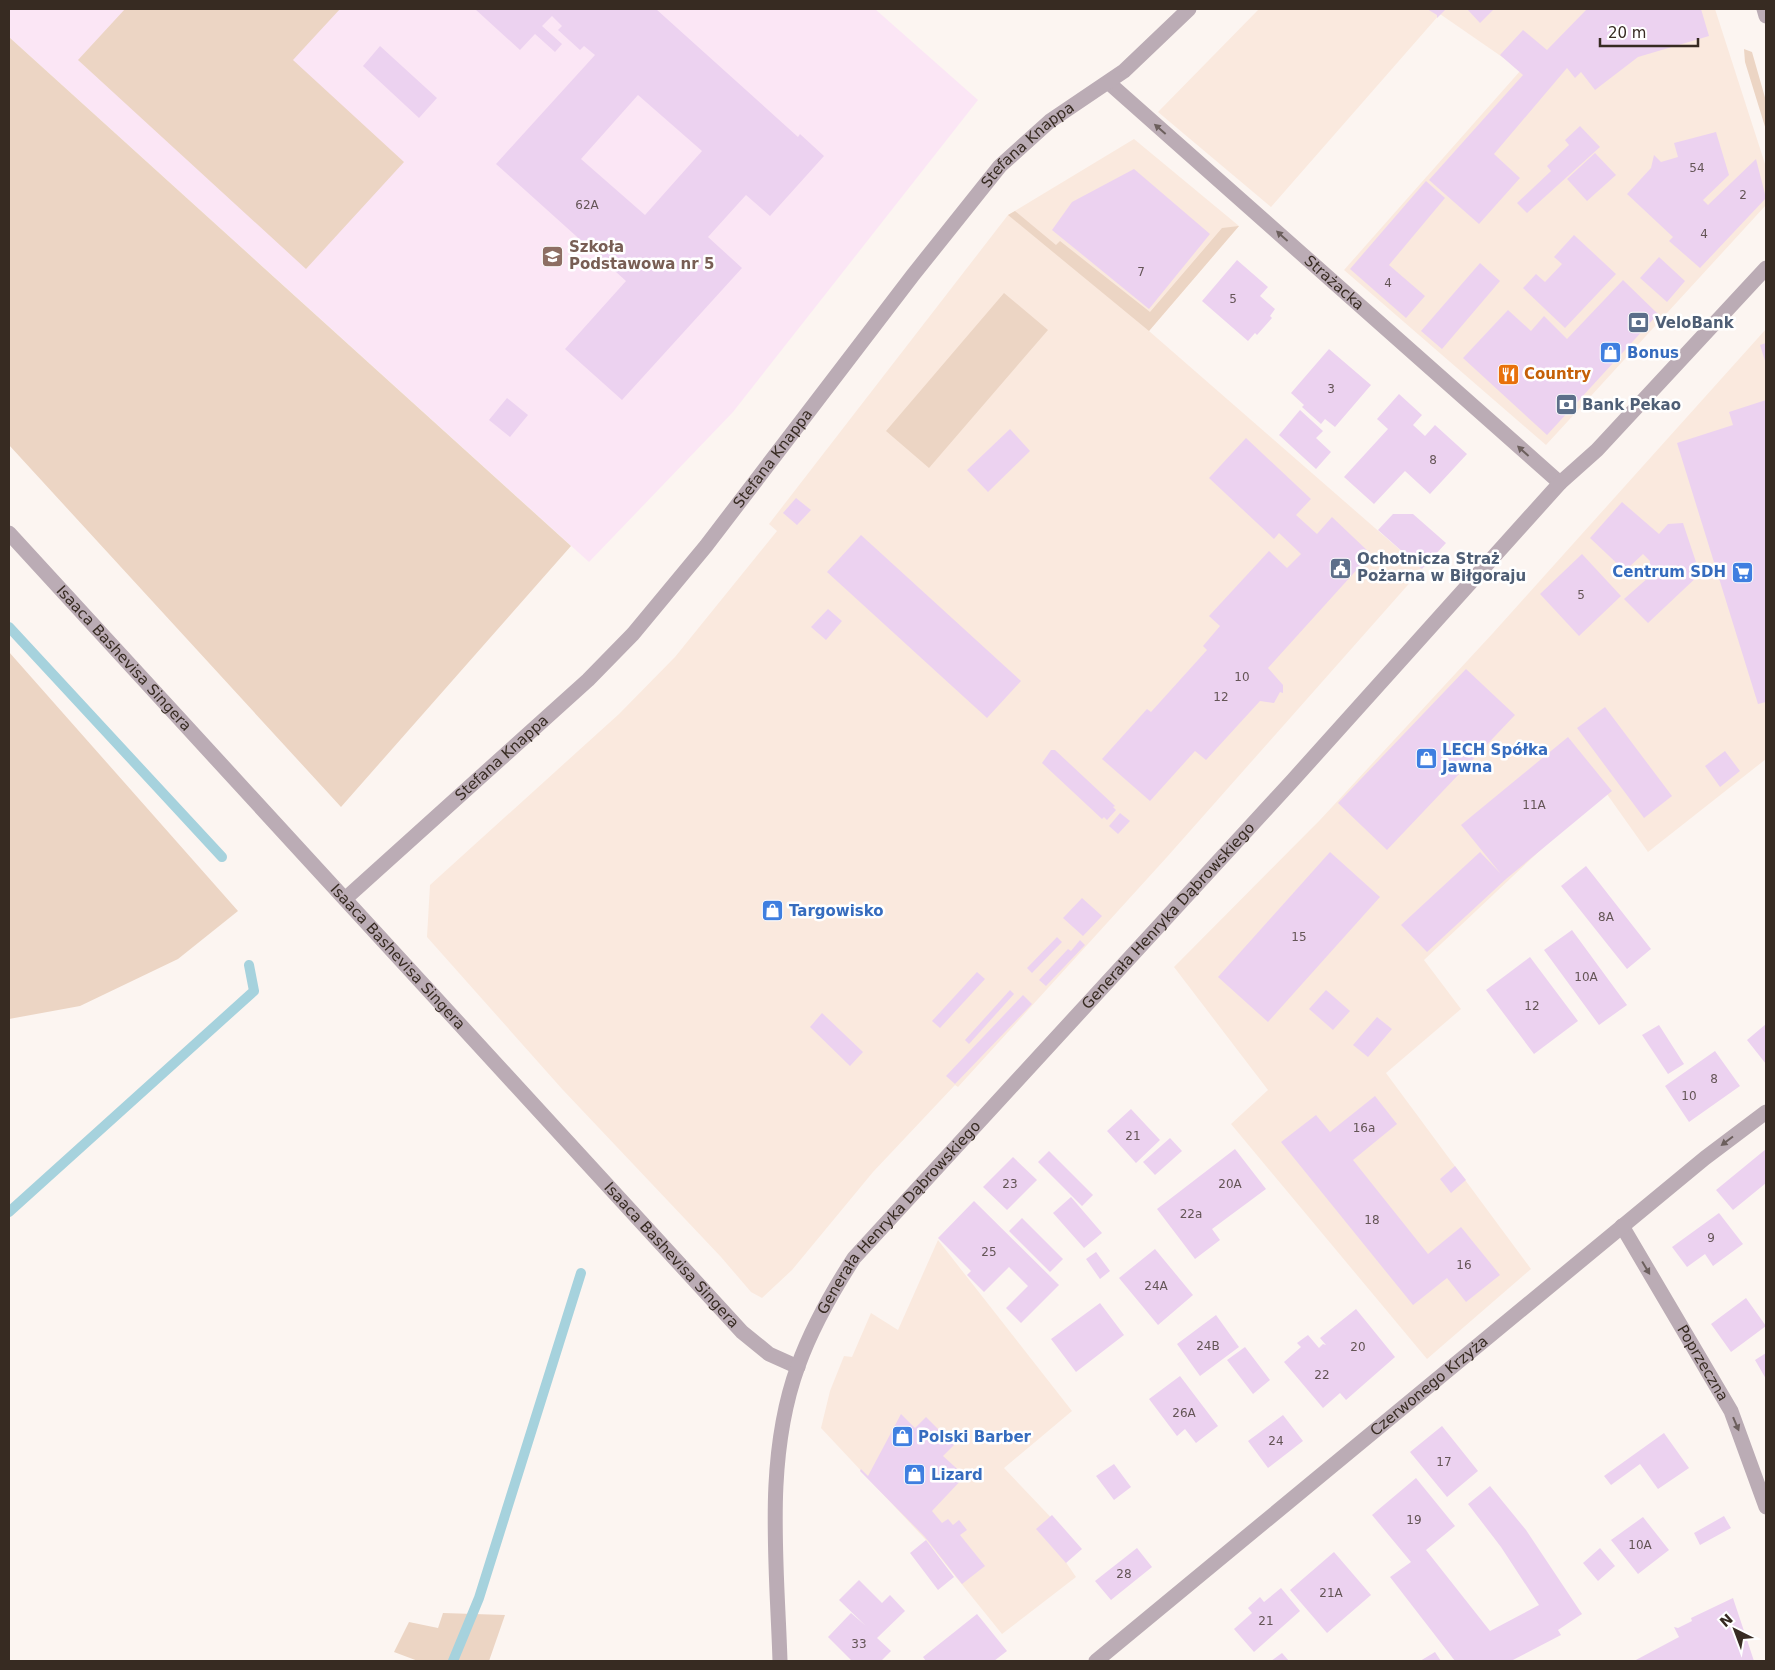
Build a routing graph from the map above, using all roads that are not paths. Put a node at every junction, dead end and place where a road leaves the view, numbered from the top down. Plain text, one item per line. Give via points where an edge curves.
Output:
1 (1188, 9) edge
2 (1764, 9) edge
3 (1766, 16) edge
4 (1109, 83) junction
5 (1766, 268) edge
6 (1560, 484) junction
7 (9, 533) edge
8 (345, 898) junction
9 (1766, 1112) edge
10 (1622, 1226) junction
11 (798, 1367) junction
12 (1766, 1507) edge
13 (780, 1661) edge
14 (1096, 1661) edge

1 - 4 street, Stefana Knappa
2 - 3 street
6 -> 4 street, Strażacka
4 - 8 street, Stefana Knappa via 1050,121 990,177 706,546 633,634 588,680
5 - 6 street, Generała Henryka Dąbrowskiego via 1597,450
6 - 11 street, Generała Henryka Dąbrowskiego via 1294,780 854,1258 824,1306
7 - 8 street, Isaaca Bashevisa Singera
8 - 11 street, Isaaca Bashevisa Singera via 742,1332 769,1354
9 -> 10 street, Czerwonego Krzyża
10 -> 12 street, Poprzeczna via 1719,1389 1742,1439
10 - 14 street, Czerwonego Krzyża
11 - 13 street, Generała Henryka Dąbrowskiego via 782,1432 775,1504

